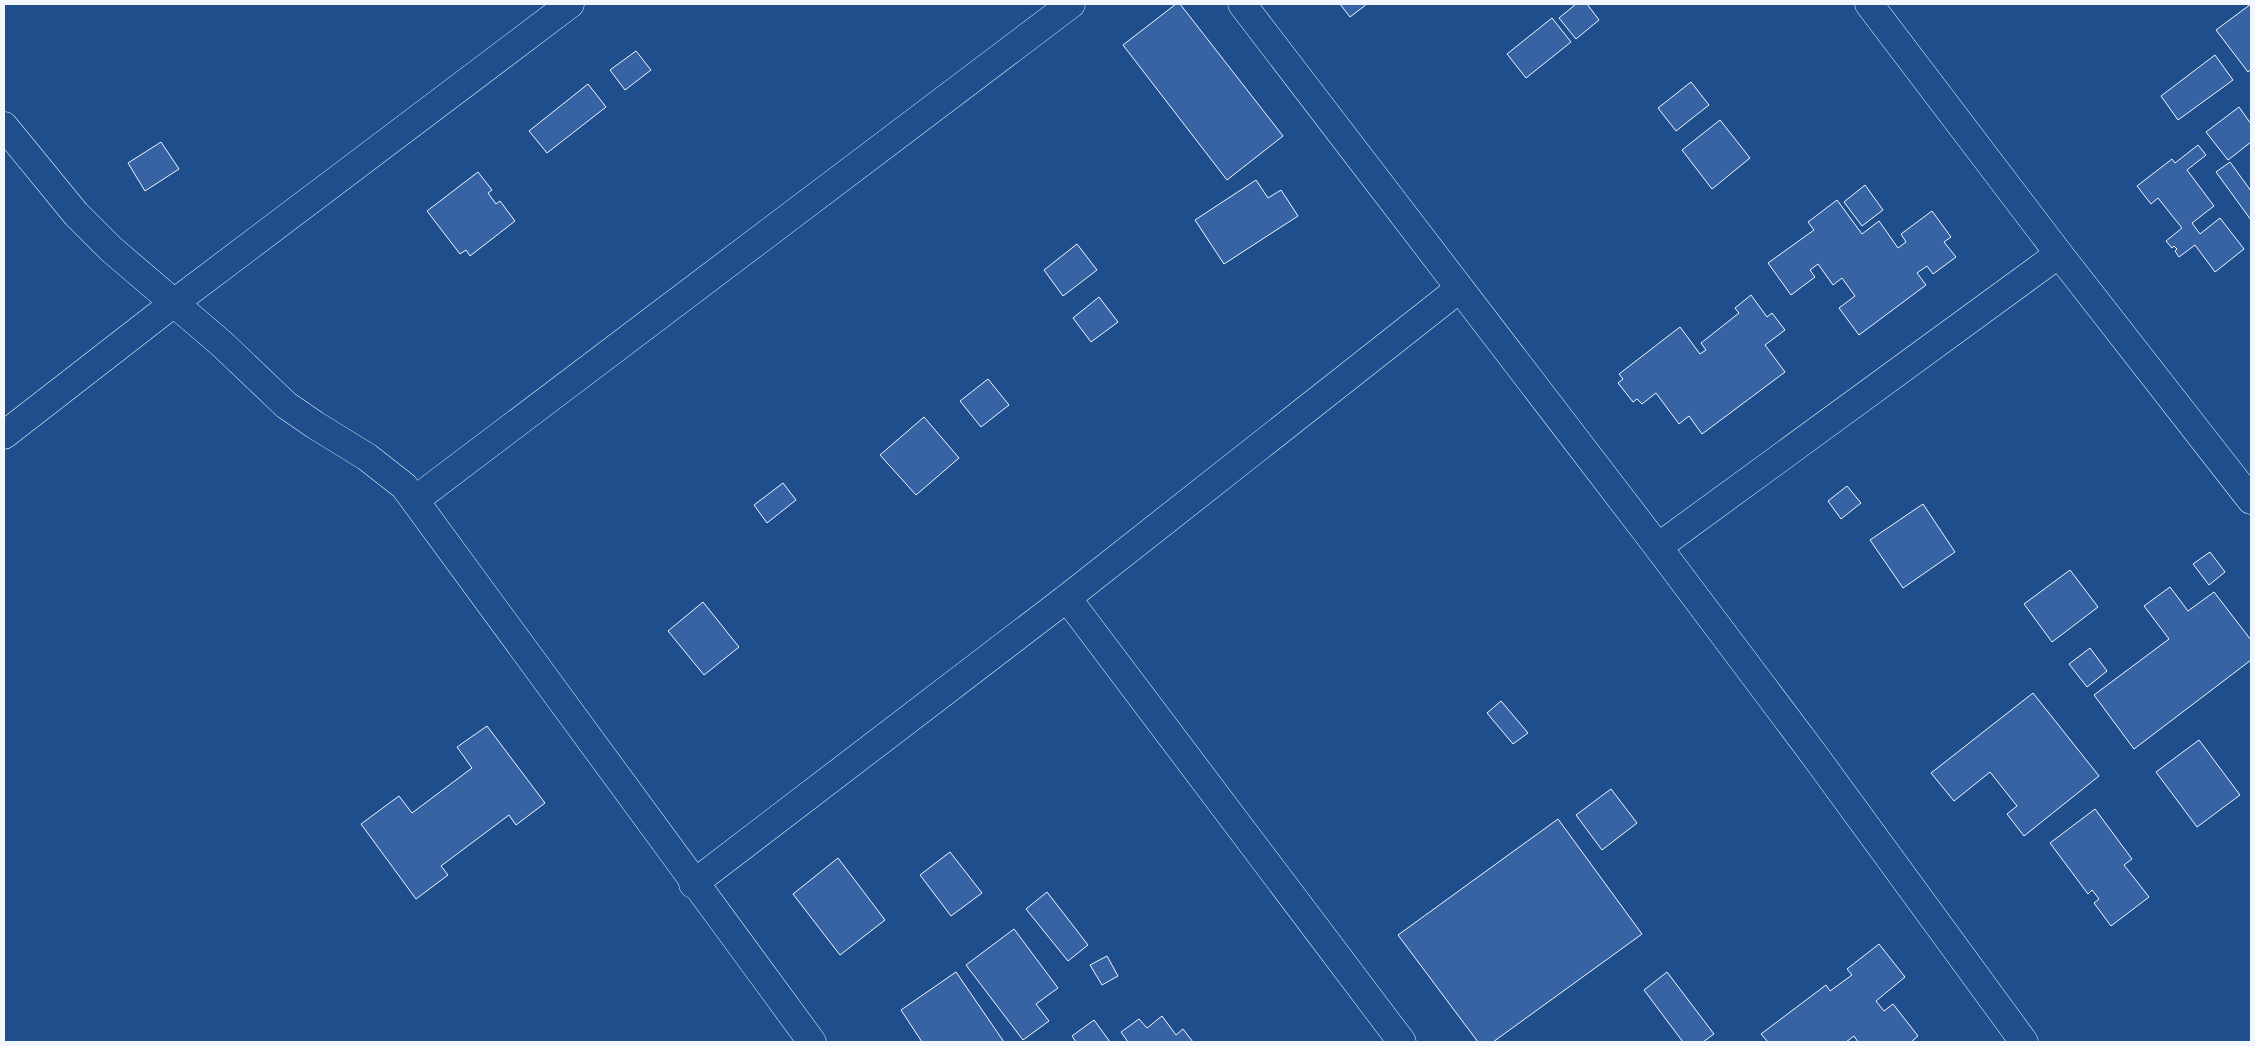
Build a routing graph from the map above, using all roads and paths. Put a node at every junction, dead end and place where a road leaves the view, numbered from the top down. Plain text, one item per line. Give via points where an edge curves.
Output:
1 (570, 4) edge
2 (1071, 4) edge
3 (1242, 4) edge
4 (1869, 4) edge
5 (4, 126) edge
6 (2059, 254) junction
7 (1459, 289) junction
8 (174, 303) junction
9 (4, 435) edge
10 (415, 500) junction
11 (2251, 500) edge
12 (1658, 548) junction
13 (1067, 598) junction
14 (694, 884) junction
15 (812, 1042) edge
16 (1402, 1042) edge
17 (2024, 1042) edge

1 - 8 street
2 - 10 street
3 - 7 street
4 - 6 street
5 - 8 street via 76,214
6 - 11 street
6 - 12 street
7 - 12 street
7 - 13 street
8 - 9 street
8 - 10 street via 257,375 286,405 367,457 404,486
10 - 14 street
12 - 17 street
13 - 14 street
13 - 16 street
14 - 15 street

